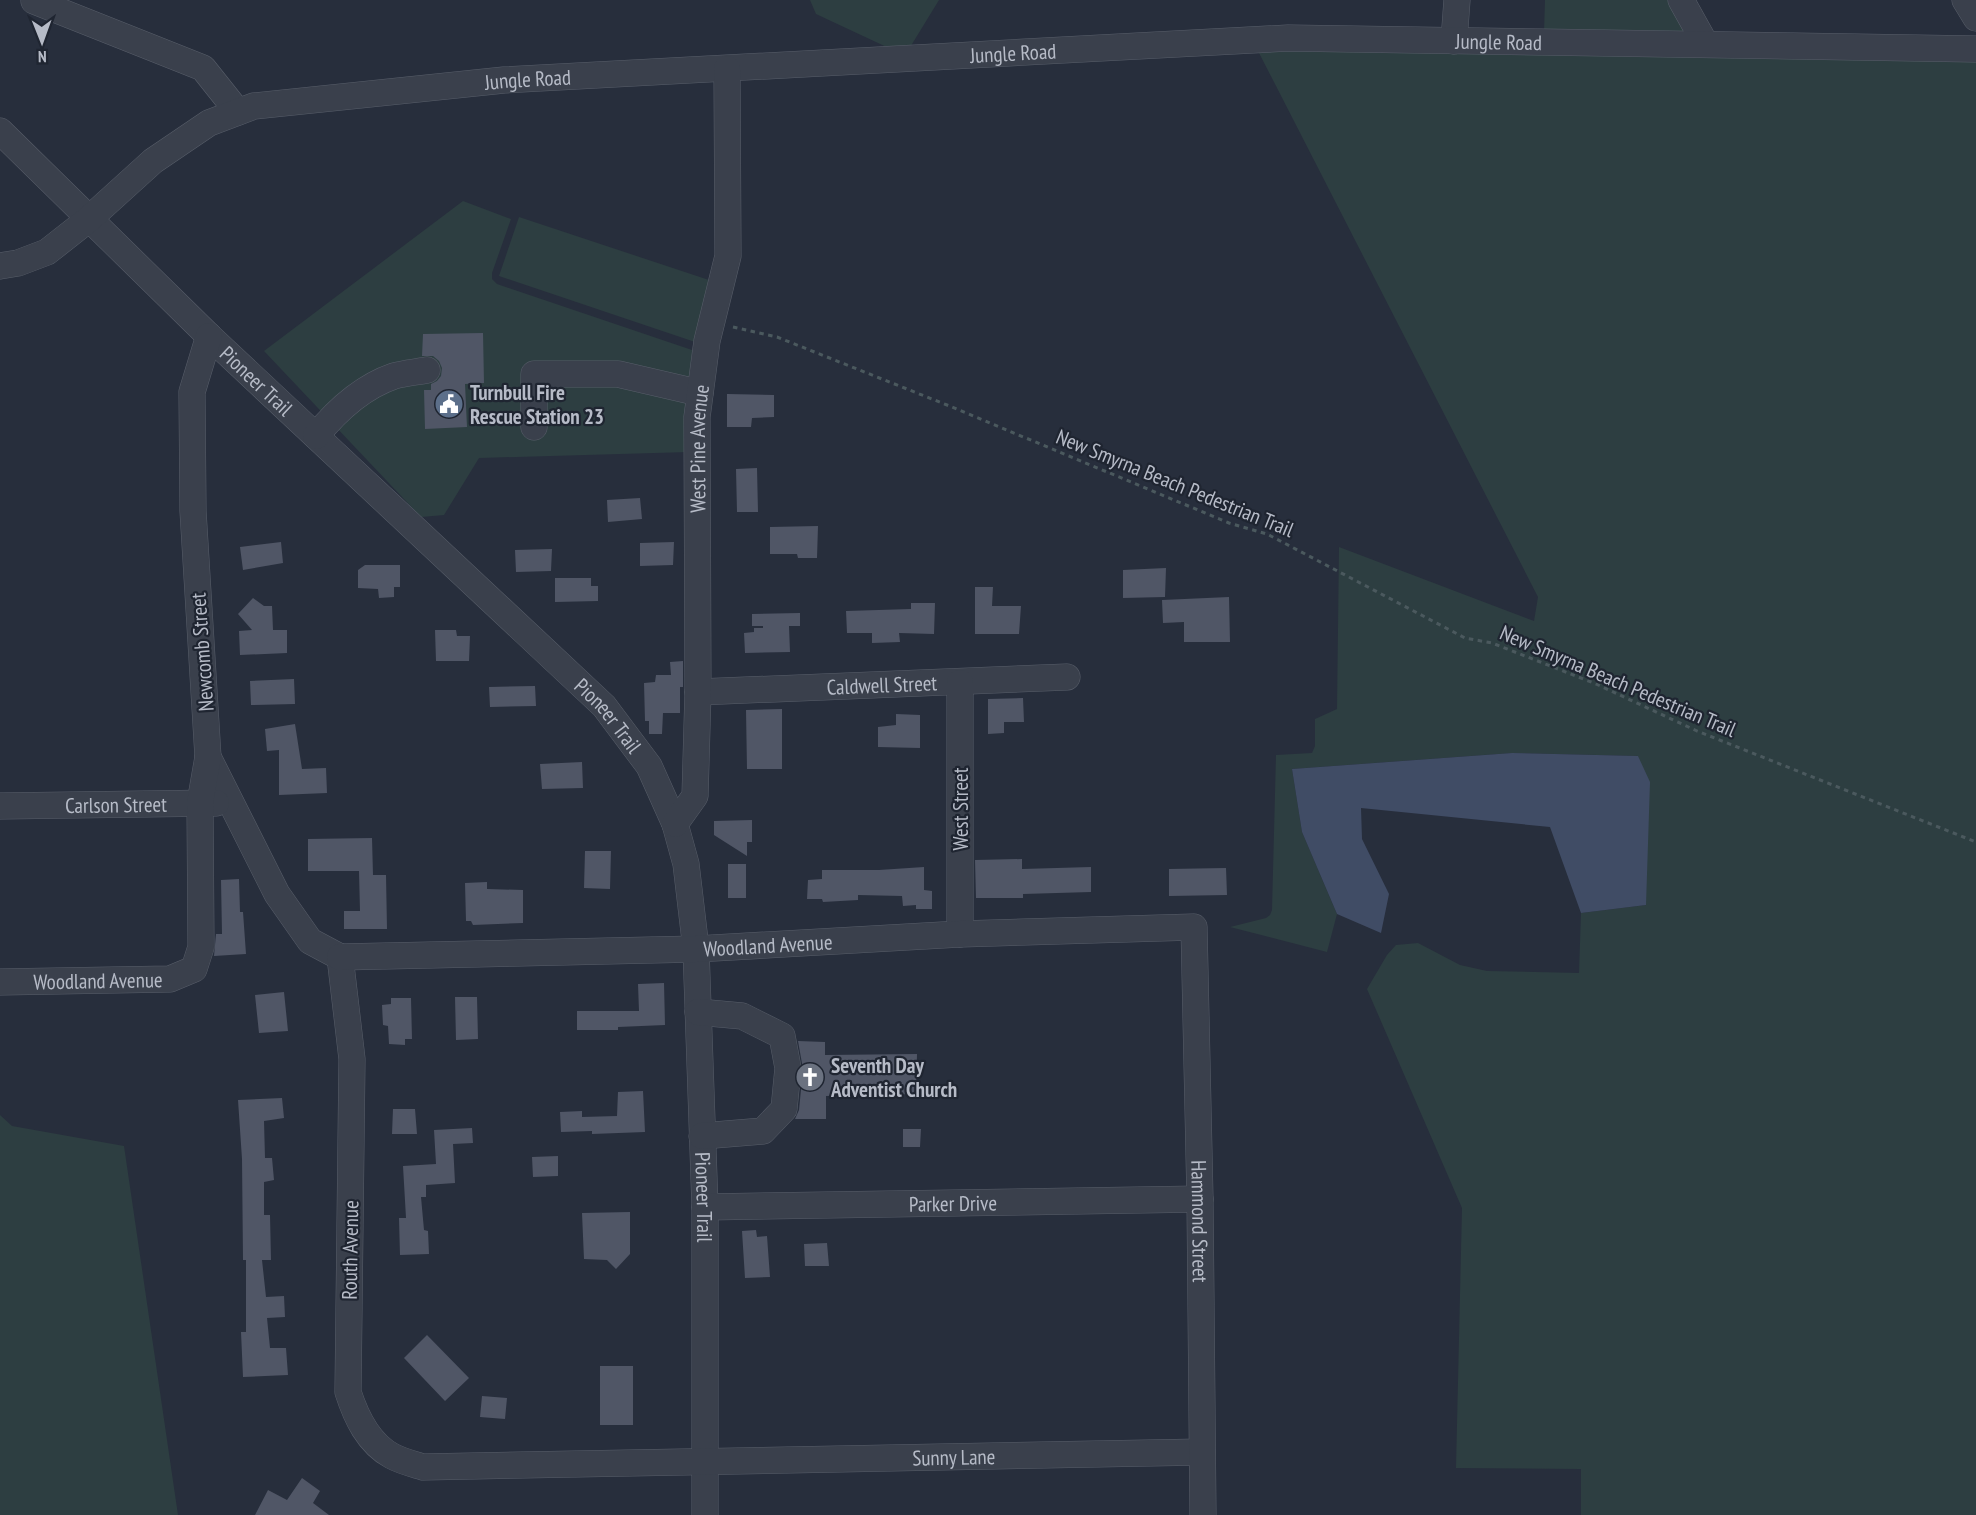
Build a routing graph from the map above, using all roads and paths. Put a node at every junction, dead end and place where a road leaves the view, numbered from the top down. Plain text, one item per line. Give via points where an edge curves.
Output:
1 (1457, 0) edge
2 (1681, 0) edge
3 (1965, 0) edge
4 (34, 1) edge
5 (1976, 18) edge
6 (1454, 41) junction
7 (1705, 43) junction
8 (1976, 49) edge
9 (727, 69) junction
10 (238, 112) junction
11 (0, 131) edge
12 (88, 219) junction
13 (0, 266) edge
14 (731, 326) dead end
15 (209, 336) junction
16 (427, 370) dead end
17 (700, 393) junction
18 (534, 427) dead end
19 (316, 436) junction
20 (1067, 677) dead end
21 (960, 683) junction
22 (698, 692) junction
23 (208, 757) junction
24 (200, 803) junction
25 (231, 803) junction
26 (0, 806) edge
27 (675, 824) junction
28 (1976, 842) edge
29 (1194, 927) joint
30 (960, 934) junction
31 (696, 949) junction
32 (340, 957) junction
33 (194, 969) joint
34 (0, 982) edge
35 (698, 1012) junction
36 (702, 1136) junction
37 (1200, 1199) junction
38 (705, 1207) junction
39 (1202, 1452) junction
40 (706, 1461) junction
41 (705, 1515) edge
42 (1203, 1515) edge

1 - 6 street
2 - 7 street
3 - 5 street
4 - 10 street via 202,68
6 - 7 street, Jungle Road
6 - 9 street, Jungle Road via 1288,38
7 - 8 street, Jungle Road
9 - 10 street, Jungle Road via 504,80 254,106
9 - 17 street, West Pine Avenue via 728,256 707,341
10 - 12 street, Jungle Road via 209,123 153,161
11 - 12 street, Pioneer Trail
12 - 13 street via 47,252
12 - 15 street, Pioneer Trail
14 - 28 path, New Smyrna Beach Pedestrian Trail via 777,338 1229,523 1267,534 1465,638 1492,643 1586,680 1697,731
15 - 19 street, Pioneer Trail
15 - 23 street, Newcomb Street via 192,392 193,511
16 - 19 street via 377,384 343,405
17 - 18 street via 618,374 534,374
17 - 22 street, West Pine Avenue
19 - 27 street, Pioneer Trail via 604,706 650,765
20 - 21 street, Caldwell Street
21 - 22 street, Caldwell Street
21 - 30 street, West Street
22 - 27 street, West Pine Avenue via 695,796
23 - 24 street, Newcomb Street
23 - 25 street
24 - 25 street, Carlson Street
24 - 26 street, Carlson Street
24 - 33 street, Newcomb Street via 201,947
25 - 32 street via 277,894 303,932 310,941
27 - 31 street, Pioneer Trail via 686,864
29 - 30 street, Woodland Avenue
29 - 37 street, Hammond Street
30 - 31 street, Woodland Avenue
31 - 32 street, Woodland Avenue
31 - 35 street, Pioneer Trail
32 - 40 street, Routh Avenue via 352,1059 348,1392 356,1418 377,1446 393,1457 423,1467
33 - 34 street, Woodland Avenue via 170,979
35 - 36 street, Pioneer Trail
35 - 36 street via 742,1016 782,1036 788,1068 784,1109 763,1131
36 - 38 street, Pioneer Trail
37 - 38 street, Parker Drive
37 - 39 street, Hammond Street
38 - 40 street, Pioneer Trail
39 - 40 street, Sunny Lane
39 - 42 street, Hammond Street
40 - 41 street, Pioneer Trail

